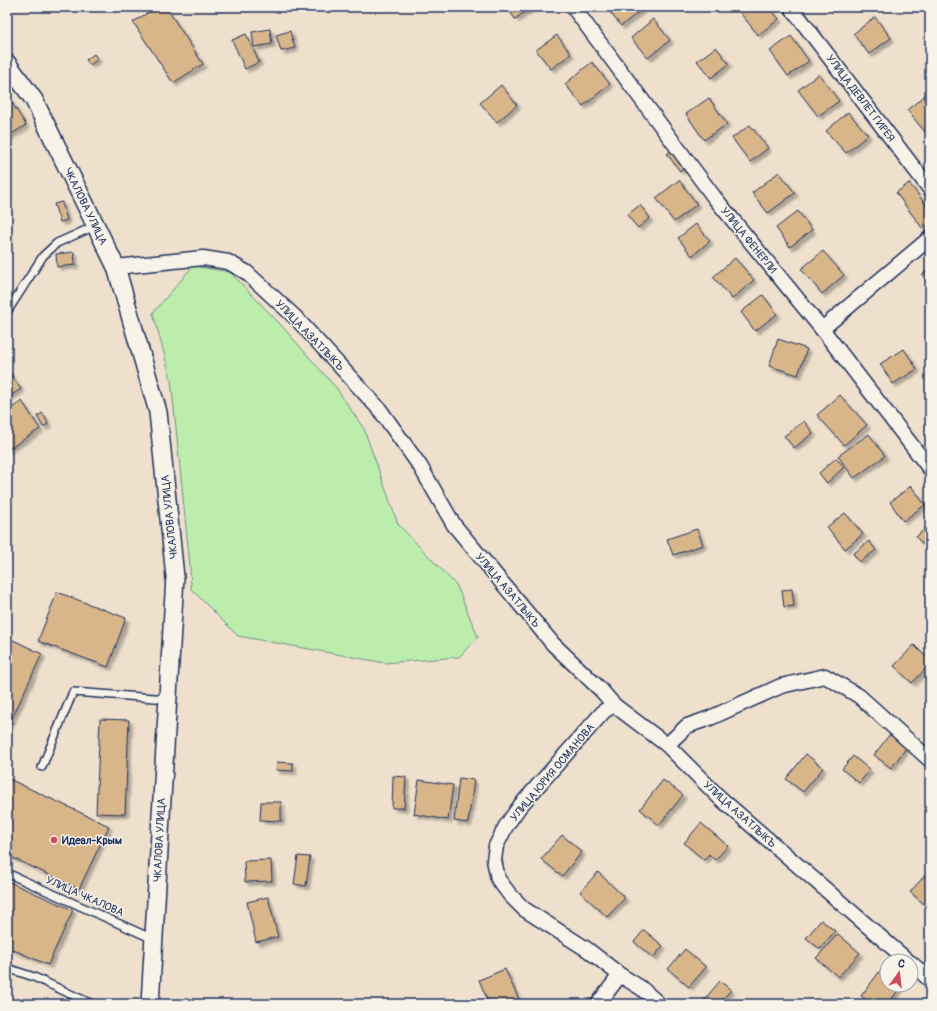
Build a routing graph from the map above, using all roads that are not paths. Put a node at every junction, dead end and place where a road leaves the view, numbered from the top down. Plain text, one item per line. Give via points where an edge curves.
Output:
1 (573, 7) edge
2 (791, 7) edge
3 (7, 63) edge
4 (930, 189) edge
5 (96, 226) junction
6 (930, 238) edge
7 (116, 266) junction
8 (7, 312) edge
9 (822, 329) junction
10 (930, 470) edge
11 (168, 699) junction
12 (614, 705) junction
13 (667, 745) junction
14 (930, 760) edge
15 (42, 767) dead end
16 (7, 873) edge
17 (154, 939) junction
18 (899, 953) edge
19 (7, 968) edge
20 (919, 971) edge
21 (620, 975) junction
22 (930, 980) edge
23 (92, 1004) edge
24 (150, 1004) edge
25 (598, 1004) edge
26 (659, 1004) edge

1 - 9 street, УЛИЦА ФЕНЕРЛИ via 714,197
2 - 4 street, УЛИЦА ДЕВЛЕТ ГИРЕЯ
3 - 5 street, ЧКАЛОВА УЛИЦА via 34,100
5 - 7 street, ЧКАЛОВА УЛИЦА
5 - 8 lane via 57,243 42,256
6 - 9 street
7 - 11 street, ЧКАЛОВА УЛИЦА via 158,412 175,578
7 - 12 street, УЛИЦА АЗАТЛЫКЪ via 203,258 228,262 246,272 296,318 380,410 420,466 454,526 553,644
9 - 10 street, УЛИЦА ФЕНЕРЛИ
11 - 15 lane via 73,692
11 - 17 street, ЧКАЛОВА УЛИЦА
12 - 13 street, УЛИЦА АЗАТЛЫКЪ
12 - 21 street, УЛИЦА ЮРИЯ ОСМАНОВА via 604,711 520,806 496,846 494,860 498,879 524,909 588,950
13 - 14 street via 687,726 781,686 825,676 859,696
13 - 18 street, УЛИЦА АЗАТЛЫКЪ via 720,798
16 - 17 lane, УЛИЦА ЧКАЛОВА
17 - 24 street, ЧКАЛОВА УЛИЦА
19 - 23 lane via 34,977
20 - 22 street
21 - 25 street
21 - 26 street, УЛИЦА ЮРИЯ ОСМАНОВА via 641,988

